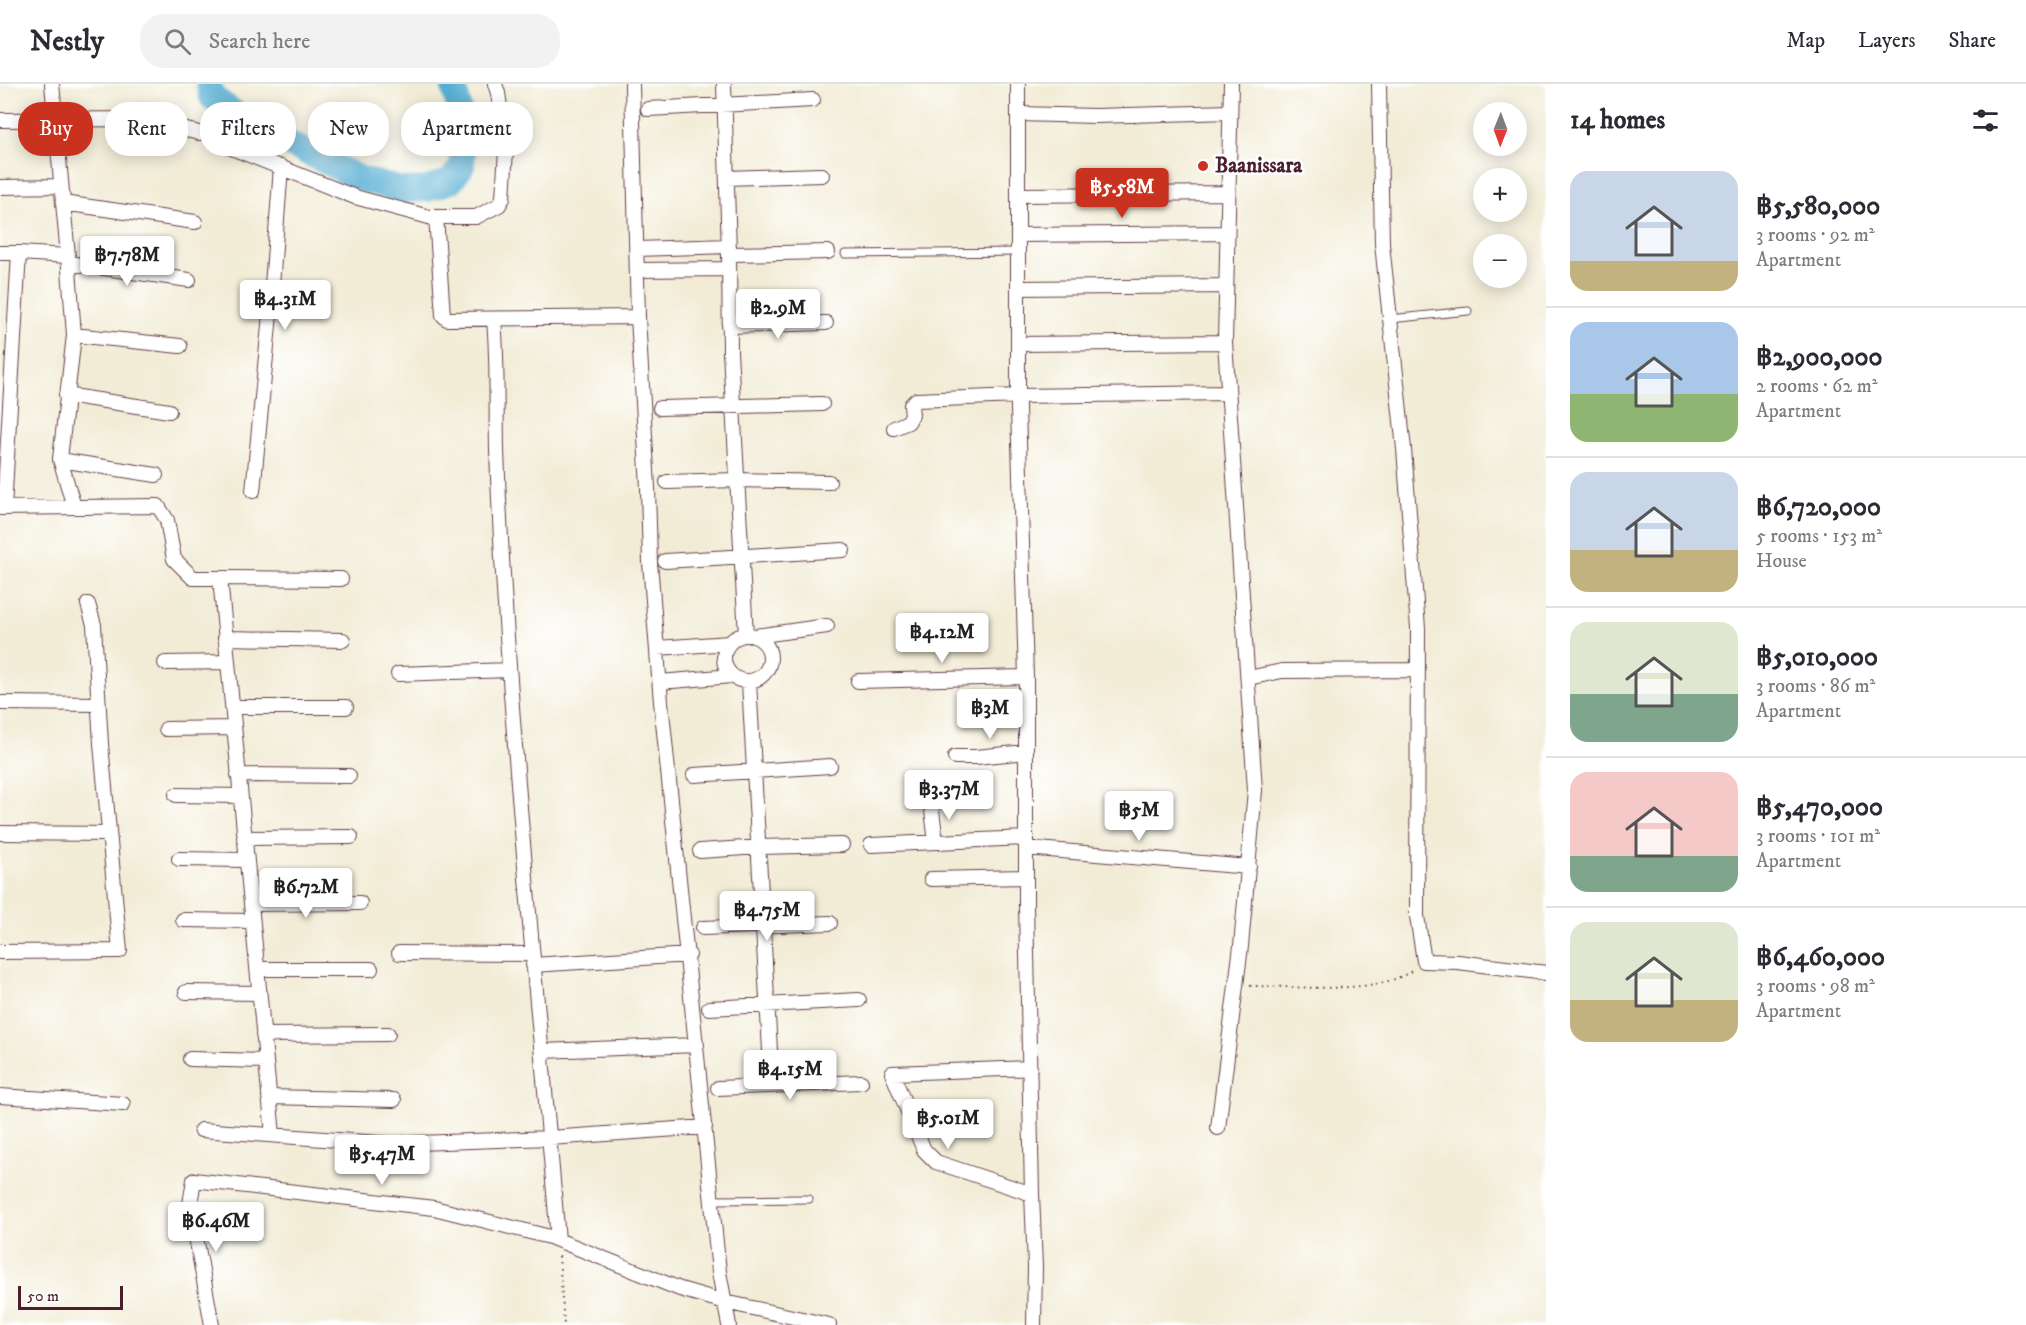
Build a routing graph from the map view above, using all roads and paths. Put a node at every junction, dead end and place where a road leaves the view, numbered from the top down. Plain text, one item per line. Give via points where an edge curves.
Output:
1 (52, 84) edge
2 (495, 84) edge
3 (632, 84) edge
4 (724, 84) edge
5 (1018, 84) edge
6 (1231, 84) edge
7 (1379, 84) edge
8 (813, 100) dead end
9 (54, 102) edge
10 (725, 105) junction
11 (648, 108) dead end
12 (1230, 112) junction
13 (1018, 114) junction
14 (93, 119) edge
15 (0, 120) edge
16 (18, 120) edge
17 (200, 133) dead end
18 (59, 156) edge
19 (252, 156) edge
20 (281, 167) junction
21 (822, 176) dead end
22 (727, 178) junction
23 (62, 186) junction
24 (0, 187) edge
25 (1227, 193) junction
26 (1019, 195) junction
27 (63, 203) junction
28 (436, 218) junction
29 (195, 222) dead end
30 (1227, 233) junction
31 (1018, 236) junction
32 (637, 249) junction
33 (729, 250) junction
34 (828, 252) dead end
35 (1018, 252) junction
36 (0, 253) edge
37 (19, 253) junction
38 (845, 254) dead end
39 (68, 259) junction
40 (729, 269) junction
41 (637, 270) junction
42 (189, 280) dead end
43 (1226, 286) junction
44 (1018, 288) junction
45 (1468, 311) dead end
46 (0, 317) edge
47 (15, 317) junction
48 (638, 317) junction
49 (494, 320) junction
50 (1390, 320) junction
51 (826, 323) dead end
52 (729, 326) junction
53 (74, 335) junction
54 (1225, 342) junction
55 (1018, 344) junction
56 (180, 346) dead end
57 (6, 382) edge
58 (1228, 393) junction
59 (66, 395) junction
60 (1018, 396) junction
61 (822, 404) dead end
62 (733, 407) junction
63 (660, 408) dead end
64 (169, 411) dead end
65 (894, 428) dead end
66 (4, 448) edge
67 (60, 460) junction
68 (156, 476) dead end
69 (737, 480) junction
70 (667, 482) dead end
71 (829, 482) dead end
72 (253, 491) dead end
73 (74, 507) junction
74 (2, 508) edge
75 (843, 550) dead end
76 (741, 557) junction
77 (665, 561) dead end
78 (220, 578) junction
79 (341, 579) dead end
80 (88, 604) dead end
81 (827, 626) dead end
82 (750, 636) junction
83 (225, 638) junction
84 (343, 640) dead end
85 (730, 643) junction
86 (657, 648) junction
87 (227, 662) junction
88 (165, 663) dead end
89 (509, 670) junction
90 (1418, 670) junction
91 (398, 674) dead end
92 (732, 676) junction
93 (1026, 677) junction
94 (1248, 678) junction
95 (749, 681) junction
96 (858, 681) dead end
97 (660, 682) junction
98 (0, 703) edge
99 (98, 704) junction
100 (232, 707) junction
101 (346, 707) dead end
102 (234, 728) junction
103 (166, 729) dead end
104 (1026, 752) junction
105 (955, 757) dead end
106 (830, 766) dead end
107 (754, 769) junction
108 (238, 775) junction
109 (694, 775) dead end
110 (349, 776) dead end
111 (176, 795) dead end
112 (240, 796) junction
113 (931, 803) dead end
114 (0, 832) edge
115 (109, 834) junction
116 (351, 837) dead end
117 (244, 838) junction
118 (936, 842) junction
119 (1026, 843) junction
120 (842, 845) dead end
121 (871, 845) dead end
122 (759, 847) junction
123 (700, 851) dead end
124 (179, 859) dead end
125 (246, 860) junction
126 (1249, 867) junction
127 (1026, 876) junction
128 (931, 879) dead end
129 (360, 903) dead end
130 (251, 904) junction
131 (183, 920) dead end
132 (252, 921) junction
133 (830, 923) dead end
134 (763, 927) junction
135 (703, 928) dead end
136 (0, 952) edge
137 (399, 953) dead end
138 (688, 955) junction
139 (532, 960) junction
140 (1424, 961) junction
141 (257, 969) junction
142 (371, 969) dead end
143 (1546, 973) edge
144 (1236, 986) junction
145 (186, 992) dead end
146 (259, 993) junction
147 (859, 1000) dead end
148 (768, 1005) junction
149 (709, 1008) dead end
150 (388, 1034) dead end
151 (263, 1035) junction
152 (697, 1045) junction
153 (542, 1051) junction
154 (190, 1059) dead end
155 (266, 1061) junction
156 (1030, 1068) junction
157 (861, 1082) dead end
158 (772, 1086) junction
159 (718, 1088) dead end
160 (0, 1096) edge
161 (269, 1097) junction
162 (394, 1100) dead end
163 (123, 1104) dead end
164 (705, 1127) junction
165 (1218, 1128) dead end
166 (201, 1130) dead end
167 (273, 1135) junction
168 (550, 1138) junction
169 (1032, 1194) junction
170 (809, 1199) dead end
171 (712, 1200) junction
172 (558, 1240) junction
173 (725, 1302) junction
174 (212, 1325) edge
175 (564, 1325) edge
176 (729, 1325) edge
177 (829, 1325) edge
178 (1034, 1325) edge

1 - 9 street
2 - 28 street via 506,150 503,198 499,205 476,218
3 - 32 street
4 - 10 street
5 - 13 street
6 - 12 street
7 - 50 street via 1382,244
8 - 10 street
10 - 11 street
10 - 22 street
12 - 13 street
12 - 25 street
13 - 26 street
14 - 17 street via 141,119
15 - 16 street
18 - 23 street
19 - 20 street
20 - 28 street via 355,197
20 - 72 street
21 - 22 street
22 - 33 street
23 - 24 street
23 - 27 street
25 - 26 street
25 - 30 street
26 - 31 street
27 - 29 street
27 - 39 street
28 - 49 street via 443,315 447,319
30 - 31 street
30 - 43 street
31 - 35 street
32 - 33 street
32 - 41 street
33 - 34 street
33 - 40 street
35 - 38 lane
35 - 44 street
36 - 37 street
37 - 39 street
37 - 47 street
39 - 42 street
39 - 53 street
40 - 41 street
40 - 52 street
41 - 48 street
43 - 44 street
43 - 54 street
44 - 55 street
45 - 50 lane
46 - 47 street
47 - 57 street
48 - 49 street
48 - 86 street
49 - 89 street
50 - 90 street via 1412,541
51 - 52 street
52 - 62 street
53 - 56 street
53 - 59 street
54 - 55 street
54 - 58 street
55 - 60 street
57 - 66 street
58 - 60 street
58 - 94 street
59 - 64 street
59 - 67 street
60 - 65 street via 916,400 908,422
60 - 93 street
61 - 62 street
62 - 63 street
62 - 69 street
66 - 74 street
67 - 68 street
67 - 73 street
69 - 70 street
69 - 71 street
69 - 76 street
73 - 74 street
73 - 78 street via 158,506 167,520 174,559 193,578
75 - 76 street
76 - 77 street
76 - 82 street
78 - 79 street
78 - 83 street
80 - 99 street
81 - 82 street
82 - 85 street
82 - 95 street via 763,641 771,657 765,674
83 - 84 street
83 - 87 street
85 - 86 street
85 - 92 street via 724,660
86 - 97 street
87 - 88 street
87 - 100 street
89 - 91 street
89 - 139 street
90 - 94 street via 1282,671
90 - 140 street via 1418,916
92 - 95 street
92 - 97 street
93 - 96 street
93 - 104 street
94 - 126 street via 1255,790
95 - 107 street
97 - 138 street
98 - 99 street
99 - 115 street
100 - 101 street
100 - 102 street
102 - 103 street
102 - 108 street
104 - 105 street
104 - 119 street
106 - 107 street
107 - 109 street
107 - 122 street
108 - 110 street
108 - 112 street
111 - 112 street
112 - 117 street
113 - 118 street
114 - 115 street
115 - 136 street via 120,951
116 - 117 street
117 - 125 street
118 - 119 street
118 - 121 street
119 - 126 street
119 - 127 street
120 - 122 street
122 - 123 street
122 - 134 street
124 - 125 street
125 - 130 street
126 - 144 street
127 - 128 street
127 - 156 street
129 - 130 street
130 - 132 street
131 - 132 street
132 - 141 street
133 - 134 street
134 - 135 street
134 - 148 street
137 - 139 street
138 - 139 street
138 - 152 street
139 - 153 street
140 - 143 street
140 - 144 path via 1407,975 1382,983 1351,987
141 - 142 street
141 - 146 street
144 - 165 street
145 - 146 street
146 - 151 street
147 - 148 street
148 - 149 street
148 - 158 street
150 - 151 street
151 - 155 street
152 - 153 street
152 - 164 street
153 - 168 street
154 - 155 street
155 - 161 street
156 - 169 street
156 - 169 street via 892,1073 924,1150 936,1162
157 - 158 street
158 - 159 street
160 - 163 street
161 - 162 street
161 - 167 street
164 - 168 street
164 - 171 street
166 - 167 street
167 - 168 street via 392,1144
168 - 172 street
169 - 178 street
170 - 171 lane
171 - 173 street
172 - 173 street via 680,1289
172 - 174 street via 434,1208 194,1180 190,1204
172 - 175 path
173 - 176 street
173 - 177 street

